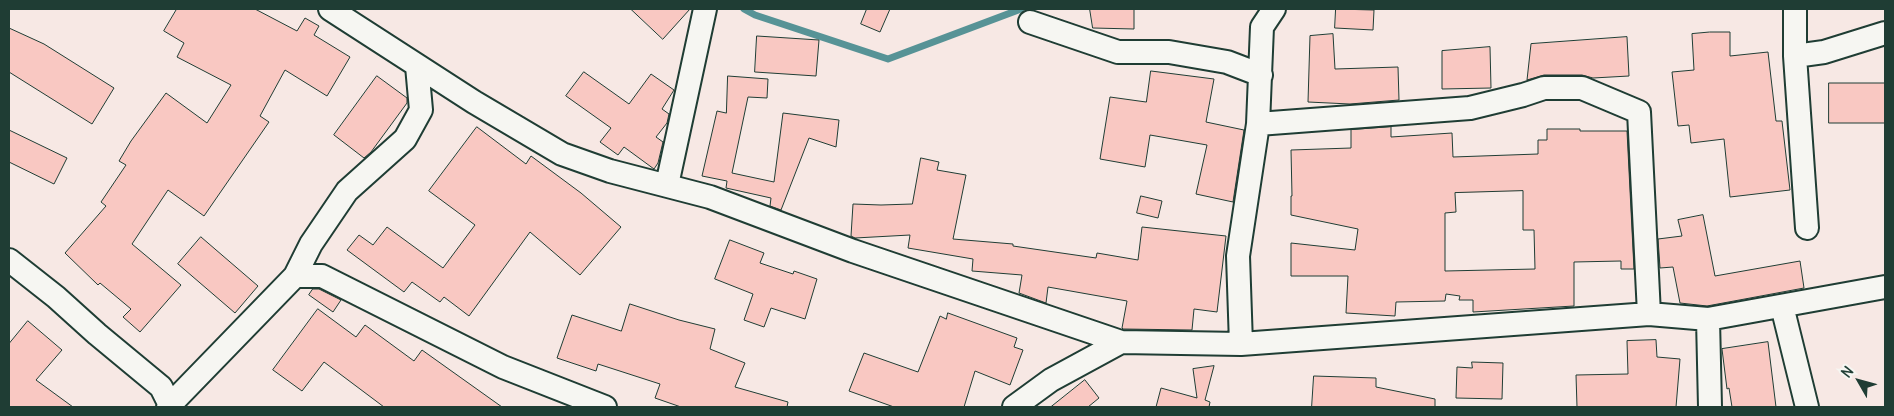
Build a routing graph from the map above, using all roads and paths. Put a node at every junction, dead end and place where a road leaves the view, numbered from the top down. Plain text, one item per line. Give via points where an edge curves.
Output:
1 (330, 9) edge
2 (705, 9) edge
3 (1274, 9) edge
4 (1795, 9) edge
5 (1030, 22) dead end
6 (1885, 33) edge
7 (1795, 56) junction
8 (418, 66) junction
9 (1260, 75) junction
10 (1258, 124) junction
11 (667, 185) junction
12 (1807, 228) dead end
13 (9, 260) edge
14 (295, 276) junction
15 (1885, 287) edge
16 (1782, 306) junction
17 (1649, 314) junction
18 (1708, 319) junction
19 (1121, 342) junction
20 (1241, 344) junction
21 (169, 406) edge
22 (605, 407) edge
23 (1014, 407) edge
24 (1710, 407) edge
25 (1807, 407) edge

1 - 8 street
2 - 11 street
3 - 9 street via 1262,27
4 - 7 street
5 - 9 street via 1118,52 1169,52 1227,62
6 - 7 street via 1824,52
7 - 12 street
8 - 11 street via 562,154 610,171
8 - 14 street via 421,110 405,140 347,191 311,244
9 - 10 street
10 - 17 street via 1470,108 1544,88 1582,88 1639,112
10 - 20 street via 1238,256
11 - 19 street via 710,197
13 - 21 street via 56,296 161,387
14 - 21 street
14 - 22 street via 322,276 503,367
15 - 16 street
16 - 18 street
16 - 25 street
17 - 18 street
17 - 20 street
18 - 24 street
19 - 20 street
19 - 23 street via 1051,380

